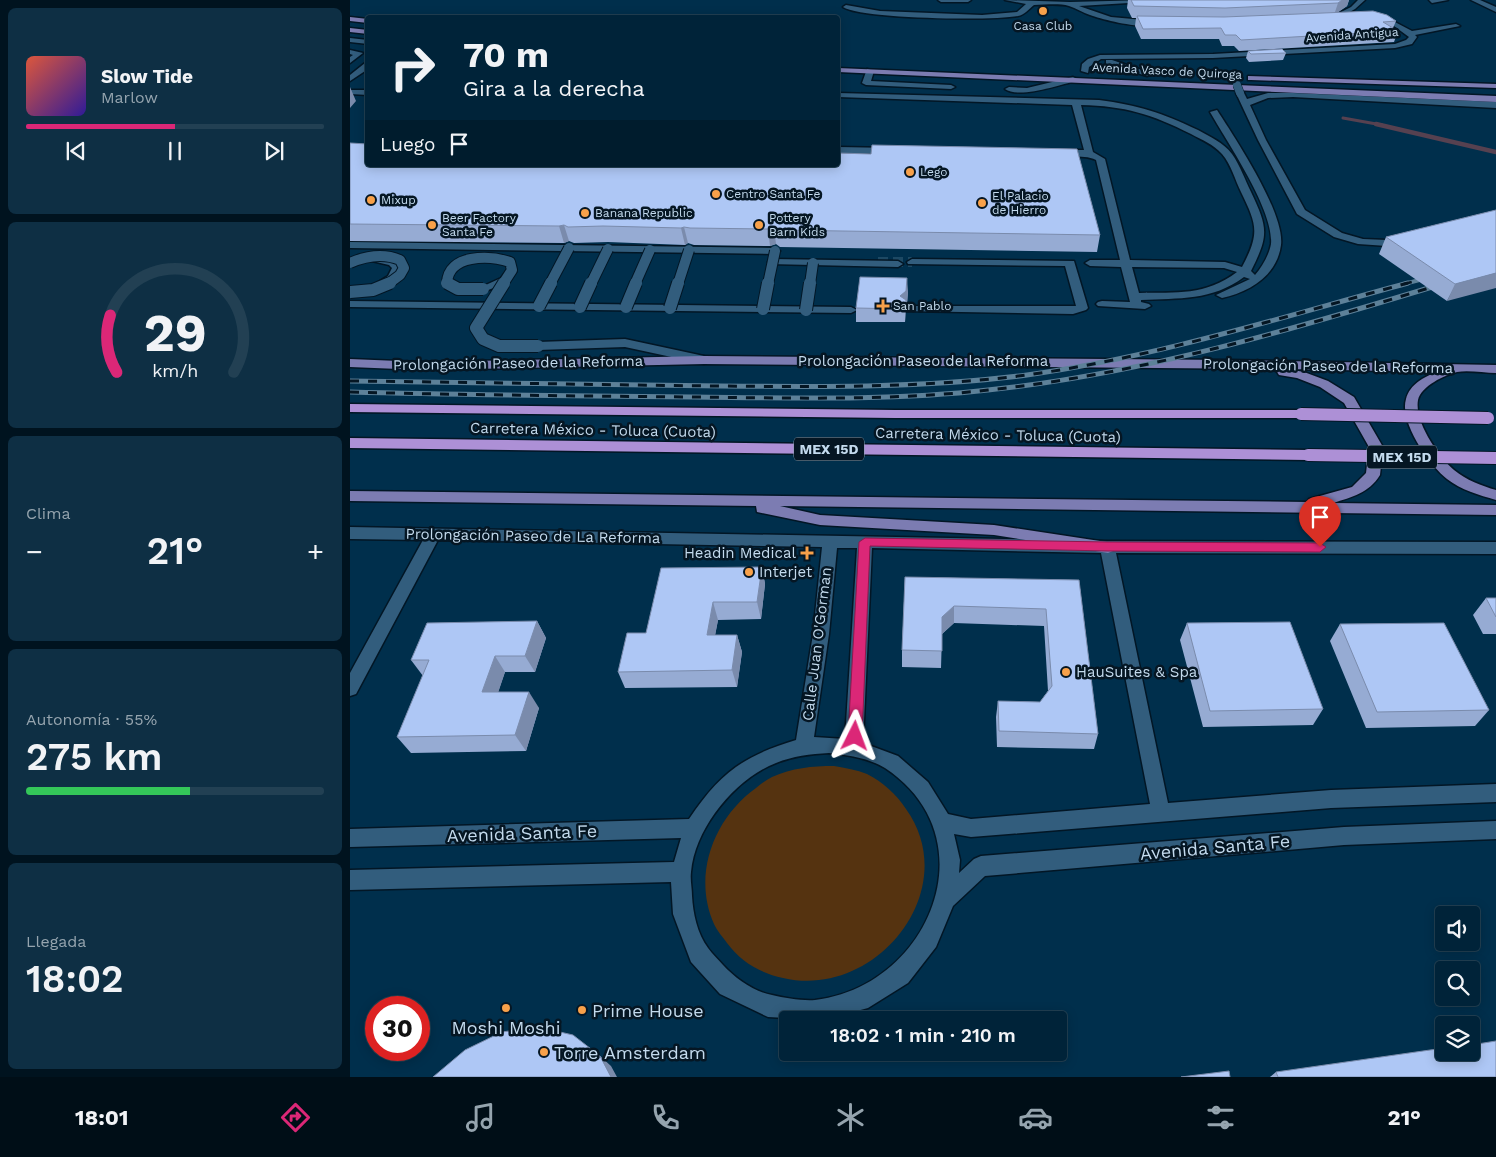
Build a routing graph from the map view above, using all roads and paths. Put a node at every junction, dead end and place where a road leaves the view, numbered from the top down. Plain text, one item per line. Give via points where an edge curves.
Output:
1 (941, 0) edge
2 (968, 0) edge
3 (1008, 0) edge
4 (1144, 0) edge
5 (1362, 0) edge
6 (1445, 0) edge
7 (1474, 0) edge
8 (1432, 1) dead end
9 (1032, 4) junction
10 (1070, 4) junction
11 (846, 7) dead end
12 (1496, 10) edge
13 (350, 19) edge
14 (365, 21) edge
15 (1165, 23) edge
16 (1456, 26) dead end
17 (350, 30) edge
18 (365, 32) edge
19 (1411, 33) junction
20 (350, 40) edge
21 (365, 42) edge
22 (350, 46) edge
23 (350, 52) edge
24 (359, 54) junction
25 (1118, 57) junction
26 (350, 61) edge
27 (365, 67) edge
28 (840, 70) edge
29 (870, 71) junction
30 (1084, 71) junction
31 (365, 72) edge
32 (1094, 72) dead end
33 (1114, 72) dead end
34 (1150, 74) junction
35 (1160, 74) dead end
36 (1074, 75) junction
37 (1231, 77) dead end
38 (350, 79) edge
39 (350, 84) edge
40 (1496, 86) edge
41 (962, 88) dead end
42 (999, 89) dead end
43 (1239, 89) dead end
44 (350, 92) edge
45 (364, 93) edge
46 (840, 95) edge
47 (1451, 97) junction
48 (1496, 99) edge
49 (1076, 102) junction
50 (1245, 104) junction
51 (1496, 104) edge
52 (1214, 112) dead end
53 (840, 150) edge
54 (904, 151) edge
55 (1047, 153) edge
56 (1089, 153) junction
57 (1414, 237) edge
58 (350, 245) edge
59 (424, 247) junction
60 (476, 247) junction
61 (569, 248) junction
62 (608, 249) junction
63 (650, 250) junction
64 (689, 250) junction
65 (774, 257) junction
66 (912, 262) tunnel mouth
67 (813, 263) junction
68 (1090, 263) dead end
69 (1127, 263) junction
70 (350, 264) edge
71 (898, 264) dead end
72 (1245, 271) junction
73 (1257, 284) junction
74 (350, 291) edge
75 (1136, 301) junction
76 (350, 304) edge
77 (1102, 304) dead end
78 (539, 306) junction
79 (580, 307) junction
80 (626, 307) junction
81 (670, 308) junction
82 (1082, 308) junction
83 (763, 309) junction
84 (908, 309) edge
85 (806, 310) junction
86 (851, 310) dead end
87 (1094, 314) dead end
88 (704, 360) junction
89 (350, 363) edge
90 (1230, 364) junction
91 (1456, 368) junction
92 (1496, 369) edge
93 (350, 408) edge
94 (1492, 418) edge
95 (350, 443) edge
96 (1496, 458) edge
97 (1496, 495) edge
98 (350, 496) edge
99 (729, 501) junction
100 (1296, 508) junction
101 (1496, 510) edge
102 (350, 533) edge
103 (434, 534) junction
104 (830, 541) junction
105 (865, 542) junction
106 (1108, 546) junction
107 (1496, 548) edge
108 (350, 689) edge
109 (804, 746) junction
110 (854, 748) junction
111 (1496, 793) edge
112 (1160, 813) junction
113 (942, 822) junction
114 (694, 828) junction
115 (1496, 830) edge
116 (350, 838) edge
117 (681, 872) junction
118 (350, 880) edge
119 (946, 899) junction

1 - 2 street
3 - 9 street
4 - 10 street
5 - 19 street, Avenida Antigua via 1353,8 1326,20 1383,19
6 - 8 street
7 - 12 street
9 - 10 street
9 - 11 street via 1019,14 982,17 880,13
10 - 15 street via 1110,19
13 - 14 main road
16 - 19 street
17 - 18 main road
19 - 25 street, Avenida Antigua via 1413,37 1409,42 1395,46 1213,56
20 - 21 street
22 - 24 street via 360,49
23 - 24 street
24 - 26 street
25 - 30 street, Avenida Antigua via 1100,57 1085,66
25 - 34 street via 1108,63
27 - 38 street
28 - 29 main road, Avenida Vasco de Quiroga
29 - 36 main road, Avenida Vasco de Quiroga
29 - 41 street via 866,83
30 - 32 main road, Avenida Vasco de Quiroga
30 - 36 main road, Avenida Vasco de Quiroga
31 - 39 street
33 - 34 main road, Avenida Vasco de Quiroga
34 - 35 main road, Avenida Vasco de Quiroga
36 - 42 street via 1027,90
36 - 47 main road, Avenida Vasco de Quiroga
37 - 40 main road, Avenida Vasco de Quiroga
43 - 50 street
44 - 45 street
46 - 49 street
47 - 48 main road, Avenida Vasco de Quiroga
47 - 51 street
49 - 56 street
49 - 72 street via 1153,109 1216,143 1228,155 1258,217 1260,235
50 - 51 street via 1267,95
50 - 57 street via 1301,212 1338,235 1362,242 1387,243
52 - 73 street via 1253,180 1275,230 1273,254
53 - 54 street
55 - 56 street
56 - 69 street via 1100,158
58 - 59 street
59 - 60 street
59 - 70 street via 388,258
60 - 61 street
60 - 88 street, bridge via 506,259 512,265 510,275 505,280 483,289 458,289 447,283 446,278 457,264 473,258 502,258 510,262 512,270 476,328 483,340 499,346 625,343
61 - 62 street
61 - 78 street, bridge
62 - 63 street
62 - 79 street, bridge
63 - 64 street
63 - 80 street, bridge
64 - 65 street
64 - 81 street, bridge
65 - 67 street
65 - 83 street, bridge
66 - 82 street via 1070,263
67 - 71 street
67 - 85 street, bridge
68 - 69 street
69 - 72 street via 1225,264
69 - 75 street
70 - 74 street, bridge via 379,258 393,262 397,268 392,278 379,285
72 - 73 street
72 - 75 street via 1220,288 1199,294
73 - 75 street via 1224,295 1181,303
75 - 77 street
76 - 78 street
78 - 79 street
79 - 80 street
80 - 81 street
81 - 83 street
82 - 84 street via 1073,311
82 - 87 street
83 - 85 street
85 - 86 street
88 - 89 main road, Prolongación Paseo de la Reforma via 423,366
88 - 90 main road, Prolongación Paseo de la Reforma
90 - 91 main road, Prolongación Paseo de la Reforma
90 - 100 main road via 1300,375 1324,384 1349,400 1376,447 1373,474 1357,491
91 - 92 main road, Prolongación Paseo de la Reforma
91 - 97 main road via 1428,381 1414,392 1410,408 1422,440 1450,474
93 - 94 highway, Carretera México - Toluca (Cuota), bridge
95 - 96 highway, Carretera México - Toluca (Cuota) / MEX 15D, bridge
98 - 99 main road
99 - 100 main road
99 - 106 main road via 820,520 994,530
100 - 101 main road
102 - 103 street, Prolongación Paseo de La Reforma
103 - 104 street, Prolongación Paseo de La Reforma
103 - 108 street
104 - 105 street, Prolongación Paseo de La Reforma
104 - 109 street, Calle Juan O'Gorman via 821,634
105 - 106 street, Prolongación Paseo de La Reforma
105 - 110 street
106 - 107 street, Prolongación Paseo de La Reforma
106 - 112 street
109 - 110 street via 829,744
109 - 114 street via 770,756 740,773 714,798
110 - 113 street via 891,762 921,788
111 - 112 street via 1332,800
112 - 113 street via 971,828
113 - 119 street via 950,860
114 - 116 street, Avenida Santa Fe
114 - 117 street
115 - 119 street, Avenida Santa Fe via 1344,836 981,866
117 - 118 street
117 - 119 street via 683,914 699,954 728,986 768,1006 814,1011 860,1000 900,975 929,940

